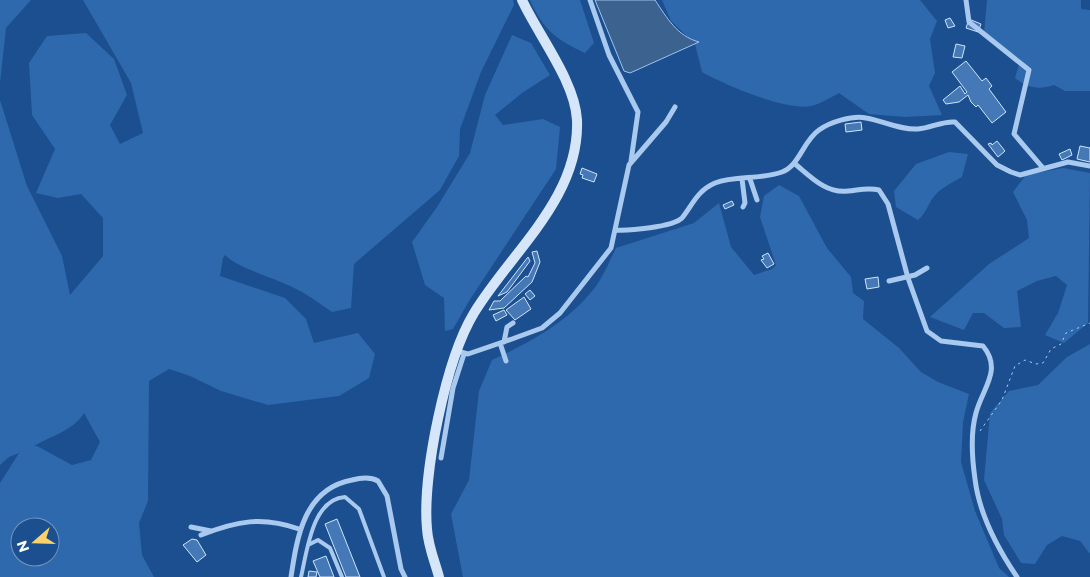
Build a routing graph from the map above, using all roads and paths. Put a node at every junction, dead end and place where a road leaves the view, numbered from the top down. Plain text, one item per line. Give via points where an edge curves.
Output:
1 (522, 0) edge
2 (590, 0) edge
3 (966, 0) edge
4 (675, 107) dead end
5 (631, 162) junction
6 (794, 163) junction
7 (1090, 166) edge
8 (1043, 168) junction
9 (742, 179) junction
10 (750, 179) junction
11 (757, 200) dead end
12 (743, 207) dead end
13 (615, 230) junction
14 (927, 268) dead end
15 (907, 277) junction
16 (889, 281) dead end
17 (1090, 322) edge
18 (513, 323) dead end
19 (502, 343) junction
20 (460, 352) junction
21 (506, 361) dead end
22 (973, 443) junction
23 (441, 458) dead end
24 (191, 527) dead end
25 (299, 529) junction
26 (211, 531) junction
27 (201, 535) dead end
28 (308, 545) junction
29 (290, 577) edge
30 (301, 577) edge
31 (342, 577) edge
32 (384, 577) edge
33 (405, 577) edge
34 (439, 577) edge
35 (1017, 577) edge

1 - 20 street via 566,83 572,101 577,119 571,165 562,190 473,314
2 - 5 street via 609,55 638,112
3 - 8 street via 969,22 1029,70 1014,134
4 - 5 street
5 - 13 street
6 - 8 street via 819,130 861,118 918,129 955,122 997,165 1020,175
6 - 10 street via 782,172
6 - 15 street via 819,184 832,190 879,190 888,204
7 - 8 street via 1068,162
9 - 10 street
9 - 12 street
9 - 13 street via 725,180 704,189 677,221 630,231
10 - 11 street
13 - 19 street via 611,248 560,313 542,328
14 - 15 street
15 - 16 street
15 - 22 street via 927,331 941,341 983,346 989,353 992,369 976,413
17 - 22 path via 1066,333 1062,344 1051,349 1043,363 1025,360 1015,366 1002,400
18 - 19 street via 507,327
19 - 20 street
19 - 21 street
20 - 23 street
20 - 34 street via 444,394 427,492 427,530
22 - 35 street via 975,480 984,516
24 - 26 street
25 - 26 street via 266,520
25 - 29 street
25 - 33 street via 320,494 346,481 375,479 387,496
26 - 27 street
28 - 30 lane
28 - 31 lane via 318,540 325,543 333,553
28 - 32 lane via 326,504 345,497 359,509

